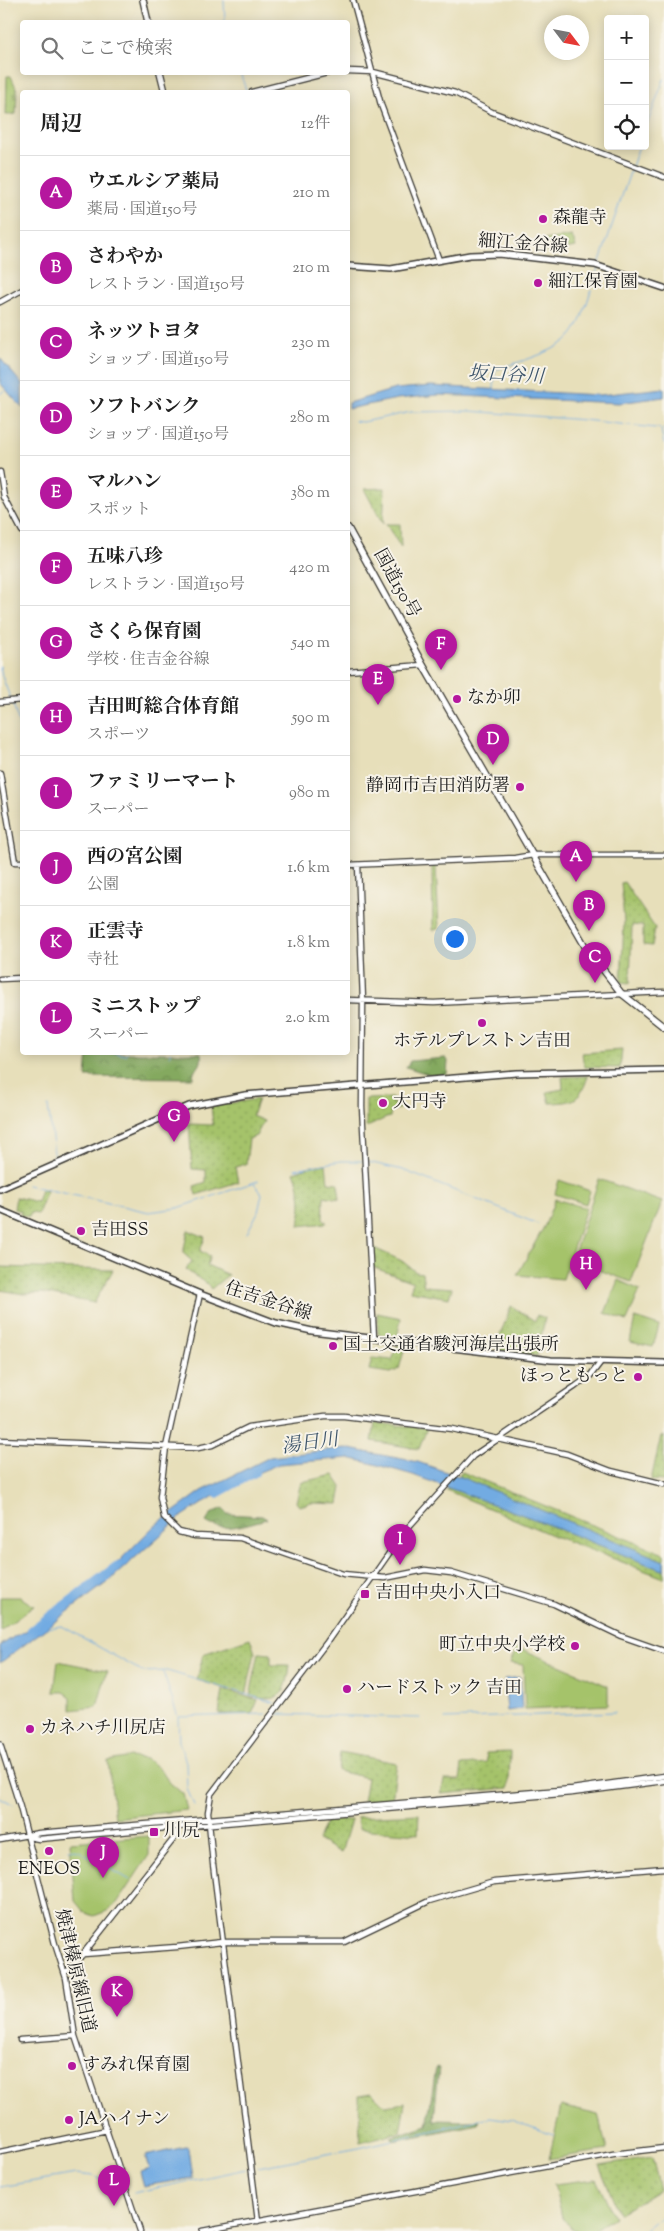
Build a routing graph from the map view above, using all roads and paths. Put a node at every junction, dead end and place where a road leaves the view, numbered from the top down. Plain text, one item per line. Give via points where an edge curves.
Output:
1 (143, 0) edge
2 (353, 0) edge
3 (148, 20) edge
4 (350, 71) edge
5 (373, 72) junction
6 (161, 75) edge
7 (319, 75) edge
8 (164, 90) edge
9 (260, 90) edge
10 (664, 177) edge
11 (439, 260) junction
12 (350, 266) edge
13 (664, 288) edge
14 (20, 291) edge
15 (0, 302) edge
16 (0, 472) edge
17 (20, 527) edge
18 (350, 532) edge
19 (423, 665) junction
20 (350, 671) edge
21 (20, 700) edge
22 (0, 702) edge
23 (0, 773) edge
24 (533, 855) junction
25 (664, 855) edge
26 (20, 862) edge
27 (350, 865) edge
28 (358, 865) junction
29 (20, 978) edge
30 (0, 979) edge
31 (664, 992) edge
32 (621, 993) junction
33 (350, 1000) edge
34 (363, 1002) junction
35 (664, 1027) edge
36 (664, 1070) edge
37 (362, 1085) junction
38 (0, 1188) edge
39 (0, 1210) edge
40 (200, 1294) junction
41 (374, 1339) junction
42 (600, 1363) junction
43 (664, 1363) edge
44 (498, 1439) junction
45 (0, 1440) edge
46 (166, 1447) junction
47 (664, 1484) edge
48 (372, 1578) junction
49 (664, 1651) edge
50 (0, 1744) edge
51 (664, 1776) edge
52 (664, 1781) edge
53 (209, 1822) junction
54 (176, 1827) junction
55 (27, 1837) junction
56 (0, 1840) edge
57 (664, 1868) edge
58 (222, 1942) junction
59 (83, 1954) junction
60 (64, 1972) junction
61 (74, 2036) junction
62 (20, 2040) dead end
63 (107, 2130) junction
64 (664, 2148) edge
65 (0, 2152) edge
66 (258, 2221) junction
67 (140, 2231) edge
68 (202, 2231) edge

1 - 3 highway
2 - 5 street
4 - 5 street
5 - 10 street via 455,93 492,112
5 - 11 street via 381,106
6 - 8 highway
7 - 9 street
11 - 12 main road, 細江金谷線 via 390,269
11 - 13 main road, 細江金谷線 via 499,254 595,265
14 - 15 street
16 - 17 street via 4,497
18 - 19 highway, 国道150号
19 - 20 street
19 - 24 highway, 国道150号
21 - 22 street
23 - 26 street via 15,862
24 - 25 street
24 - 28 street
24 - 32 highway, 国道150号 via 585,946
27 - 28 street
28 - 34 street
29 - 30 street
31 - 32 street
32 - 34 street via 434,1004
32 - 35 highway, 国道150号
33 - 34 street
34 - 37 street
36 - 37 main road via 533,1072
37 - 38 main road via 245,1095 190,1106
37 - 41 street
39 - 40 main road, 住吉金谷線
40 - 41 main road, 住吉金谷線 via 276,1323
40 - 46 street
41 - 42 main road, 住吉金谷線
42 - 43 main road, 住吉金谷線
42 - 44 street via 590,1376
44 - 46 street via 418,1424 325,1416 249,1427 212,1445 198,1448
44 - 47 street via 567,1454 611,1471
44 - 48 street via 458,1471 404,1532
45 - 46 street
46 - 48 street via 160,1497 164,1516 179,1532 194,1536 240,1538 326,1570
48 - 49 street via 425,1570 451,1573 554,1604 621,1636
48 - 53 street via 327,1642 215,1786 208,1801
50 - 55 street, 焼津榛原線旧道
51 - 53 street via 572,1788
52 - 53 street via 572,1793
53 - 54 street
53 - 55 street via 39,1833
53 - 58 street
54 - 55 street
54 - 59 street via 176,1836
55 - 56 street
55 - 60 street, 焼津榛原線旧道
57 - 58 street via 494,1882 429,1901 344,1942
58 - 59 street
58 - 66 street
59 - 60 street
60 - 61 street, 焼津榛原線旧道
61 - 62 street
61 - 63 street, 焼津榛原線旧道
63 - 65 street
63 - 67 street, 焼津榛原線旧道
64 - 66 street via 594,2158
66 - 68 street

